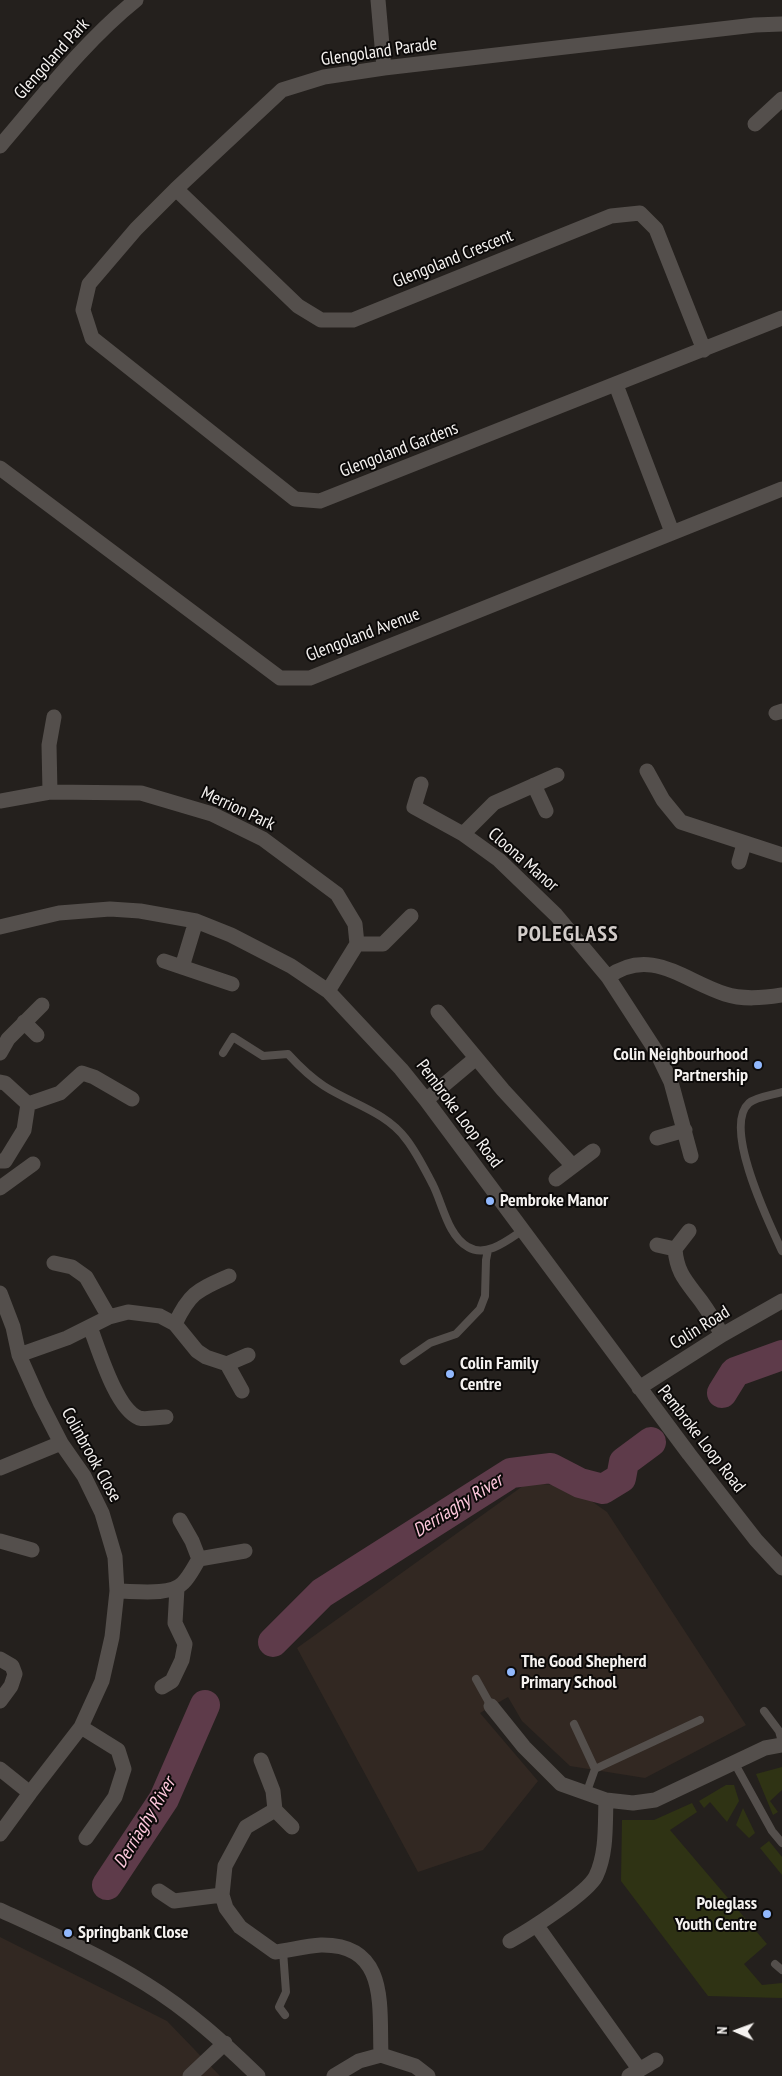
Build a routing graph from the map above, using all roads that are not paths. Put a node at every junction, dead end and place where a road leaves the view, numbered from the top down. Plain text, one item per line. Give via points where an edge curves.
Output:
1 (136, 0) edge
2 (378, 0) edge
3 (782, 24) edge
4 (384, 68) junction
5 (782, 99) edge
6 (755, 124) dead end
7 (0, 146) edge
8 (176, 189) junction
9 (83, 310) joint
10 (782, 318) edge
11 (704, 350) junction
12 (616, 385) junction
13 (0, 468) edge
14 (782, 488) edge
15 (672, 532) junction
16 (54, 717) dead end
17 (647, 771) dead end
18 (557, 775) dead end
19 (421, 784) dead end
20 (534, 785) junction
21 (50, 792) junction
22 (0, 801) edge
23 (546, 811) dead end
24 (463, 834) junction
25 (744, 844) junction
26 (782, 856) edge
27 (739, 862) dead end
28 (411, 916) dead end
29 (196, 922) junction
30 (0, 927) edge
31 (357, 944) junction
32 (164, 961) dead end
33 (182, 967) junction
34 (608, 977) junction
35 (232, 984) dead end
36 (328, 991) junction
37 (782, 994) edge
38 (42, 1005) dead end
39 (438, 1012) dead end
40 (24, 1022) junction
41 (37, 1035) dead end
42 (223, 1052) dead end
43 (0, 1053) edge
44 (476, 1058) junction
45 (0, 1082) edge
46 (782, 1092) edge
47 (132, 1099) dead end
48 (426, 1100) junction
49 (28, 1104) junction
50 (685, 1130) junction
51 (657, 1138) dead end
52 (592, 1151) dead end
53 (691, 1156) dead end
54 (3, 1161) edge
55 (34, 1164) dead end
56 (573, 1166) junction
57 (14, 1178) junction
58 (556, 1179) dead end
59 (0, 1188) edge
60 (522, 1230) junction
61 (689, 1231) dead end
62 (657, 1245) dead end
63 (675, 1249) junction
64 (488, 1250) junction
65 (782, 1251) edge
66 (54, 1263) dead end
67 (228, 1276) dead end
68 (0, 1293) edge
69 (782, 1301) edge
70 (109, 1316) junction
71 (175, 1324) junction
72 (90, 1327) junction
73 (722, 1335) junction
74 (19, 1355) junction
75 (248, 1355) dead end
76 (404, 1360) dead end
77 (227, 1364) junction
78 (639, 1388) junction
79 (242, 1391) dead end
80 (166, 1417) dead end
81 (61, 1443) junction
82 (0, 1468) edge
83 (180, 1520) dead end
84 (0, 1541) edge
85 (32, 1550) dead end
86 (245, 1551) dead end
87 (199, 1559) junction
88 (782, 1568) edge
89 (176, 1588) junction
90 (117, 1590) junction
91 (0, 1659) edge
92 (476, 1679) dead end
93 (162, 1688) dead end
94 (0, 1701) edge
95 (491, 1706) joint
96 (764, 1711) dead end
97 (700, 1720) dead end
98 (574, 1724) dead end
99 (81, 1727) junction
100 (782, 1743) edge
101 (262, 1760) dead end
102 (735, 1764) junction
103 (0, 1769) edge
104 (595, 1769) junction
105 (30, 1793) junction
106 (586, 1794) junction
107 (606, 1800) junction
108 (275, 1810) junction
109 (292, 1827) dead end
110 (0, 1834) edge
111 (86, 1838) dead end
112 (782, 1843) edge
113 (160, 1891) dead end
114 (222, 1895) junction
115 (0, 1910) edge
116 (537, 1926) junction
117 (510, 1941) dead end
118 (284, 1950) junction
119 (776, 1964) dead end
120 (782, 1970) edge
121 (285, 2015) dead end
122 (225, 2043) junction
123 (381, 2055) junction
124 (656, 2060) dead end
125 (634, 2073) edge
126 (190, 2076) edge
127 (258, 2076) edge
128 (334, 2076) edge
129 (428, 2076) edge

1 - 7 street, Glengoland Park via 74,60
2 - 4 street
3 - 4 street, Glengoland Parade
4 - 8 street, Glengoland Parade via 324,77 282,90
5 - 6 street
8 - 9 street, Glengoland Parade via 89,284
8 - 11 street, Glengoland Crescent via 298,306 321,320 352,320 610,216 640,213 656,229
9 - 12 street, Glengoland Gardens via 92,338 295,499 320,500
10 - 11 street, Glengoland Gardens
11 - 12 street, Glengoland Gardens
12 - 15 street
13 - 15 street, Glengoland Avenue via 280,678 310,678
14 - 15 street, Glengoland Avenue
16 - 21 street via 49,744
17 - 25 street via 663,800 681,822
18 - 20 street
19 - 24 street, Cloona Manor via 414,807
20 - 23 street
20 - 24 street via 494,803
21 - 22 street, Merrion Park
21 - 31 street, Merrion Park via 141,792 212,814 263,839 337,894 355,924
24 - 34 street, Cloona Manor via 499,860 556,915
25 - 26 street
25 - 27 street
28 - 31 street via 383,944
29 - 30 street, Pembroke Loop Road via 140,911 86,910 38,916
29 - 33 street
29 - 36 street, Pembroke Loop Road via 231,935 291,966
31 - 36 street
32 - 33 street
33 - 35 street
34 - 37 street via 637,964 653,965 669,968 727,994 752,998
34 - 50 street, Cloona Manor via 656,1051 671,1082
36 - 48 street, Pembroke Loop Road
38 - 40 street
39 - 44 street
40 - 41 street
40 - 43 street
42 - 64 lane via 233,1037 263,1056 288,1054 306,1074 325,1087 390,1122 406,1138 420,1160 459,1241 469,1248
44 - 48 street
44 - 56 street
45 - 49 street
46 - 65 lane via 750,1102 741,1115 740,1136 754,1184
47 - 49 street via 94,1077 82,1074 60,1093
48 - 60 street, Pembroke Loop Road
49 - 54 street via 24,1130
50 - 51 street
50 - 53 street, Cloona Manor
52 - 56 street
54 - 57 street
55 - 57 street
56 - 58 street
57 - 59 street
60 - 64 lane
60 - 78 street, Pembroke Loop Road
61 - 63 street
62 - 63 street
63 - 73 street via 682,1277
64 - 76 lane via 485,1296 480,1309 456,1334 430,1344
66 - 70 street via 72,1267 86,1276
67 - 71 street via 201,1288 184,1304
68 - 74 street, Colinbrook Close
69 - 73 street, Colin Road
70 - 71 street via 142,1313 160,1316
70 - 72 street
71 - 77 street via 197,1351
72 - 74 street
72 - 80 street via 120,1401 128,1411 140,1418
73 - 78 street, Colin Road
74 - 81 street, Colinbrook Close
75 - 77 street
77 - 79 street
78 - 88 street, Pembroke Loop Road via 726,1502
81 - 82 street
81 - 90 street, Colinbrook Close via 84,1476 102,1513 115,1557
83 - 87 street
84 - 85 street
86 - 87 street
87 - 89 street
89 - 90 street via 168,1591
89 - 93 street via 175,1623 185,1644 172,1681
90 - 99 street, Colinbrook Close via 112,1637 102,1681
91 - 94 street via 12,1666 15,1674
92 - 95 lane
95 - 106 street via 524,1748 561,1784
96 - 100 lane
97 - 104 lane
98 - 104 lane
99 - 105 street, Colinbrook Close
99 - 111 street via 118,1750 124,1769 115,1797
100 - 102 street
101 - 108 street via 273,1790
102 - 107 street via 655,1800 633,1803
102 - 112 lane
103 - 105 street
104 - 106 lane
105 - 110 street, Colinbrook Close
106 - 107 street
107 - 116 street via 603,1858 596,1878
108 - 109 street
108 - 114 street via 246,1827 225,1866
113 - 114 street via 174,1901
114 - 118 street via 226,1908 240,1927 275,1952
115 - 122 street via 145,1983
116 - 117 street
116 - 125 street
118 - 121 lane via 286,1992 279,2007
118 - 123 street via 321,1946 347,1948 369,1964 378,1986
119 - 120 lane
122 - 126 street
122 - 127 street
123 - 128 street via 359,2061
123 - 129 street via 415,2066
124 - 125 street

